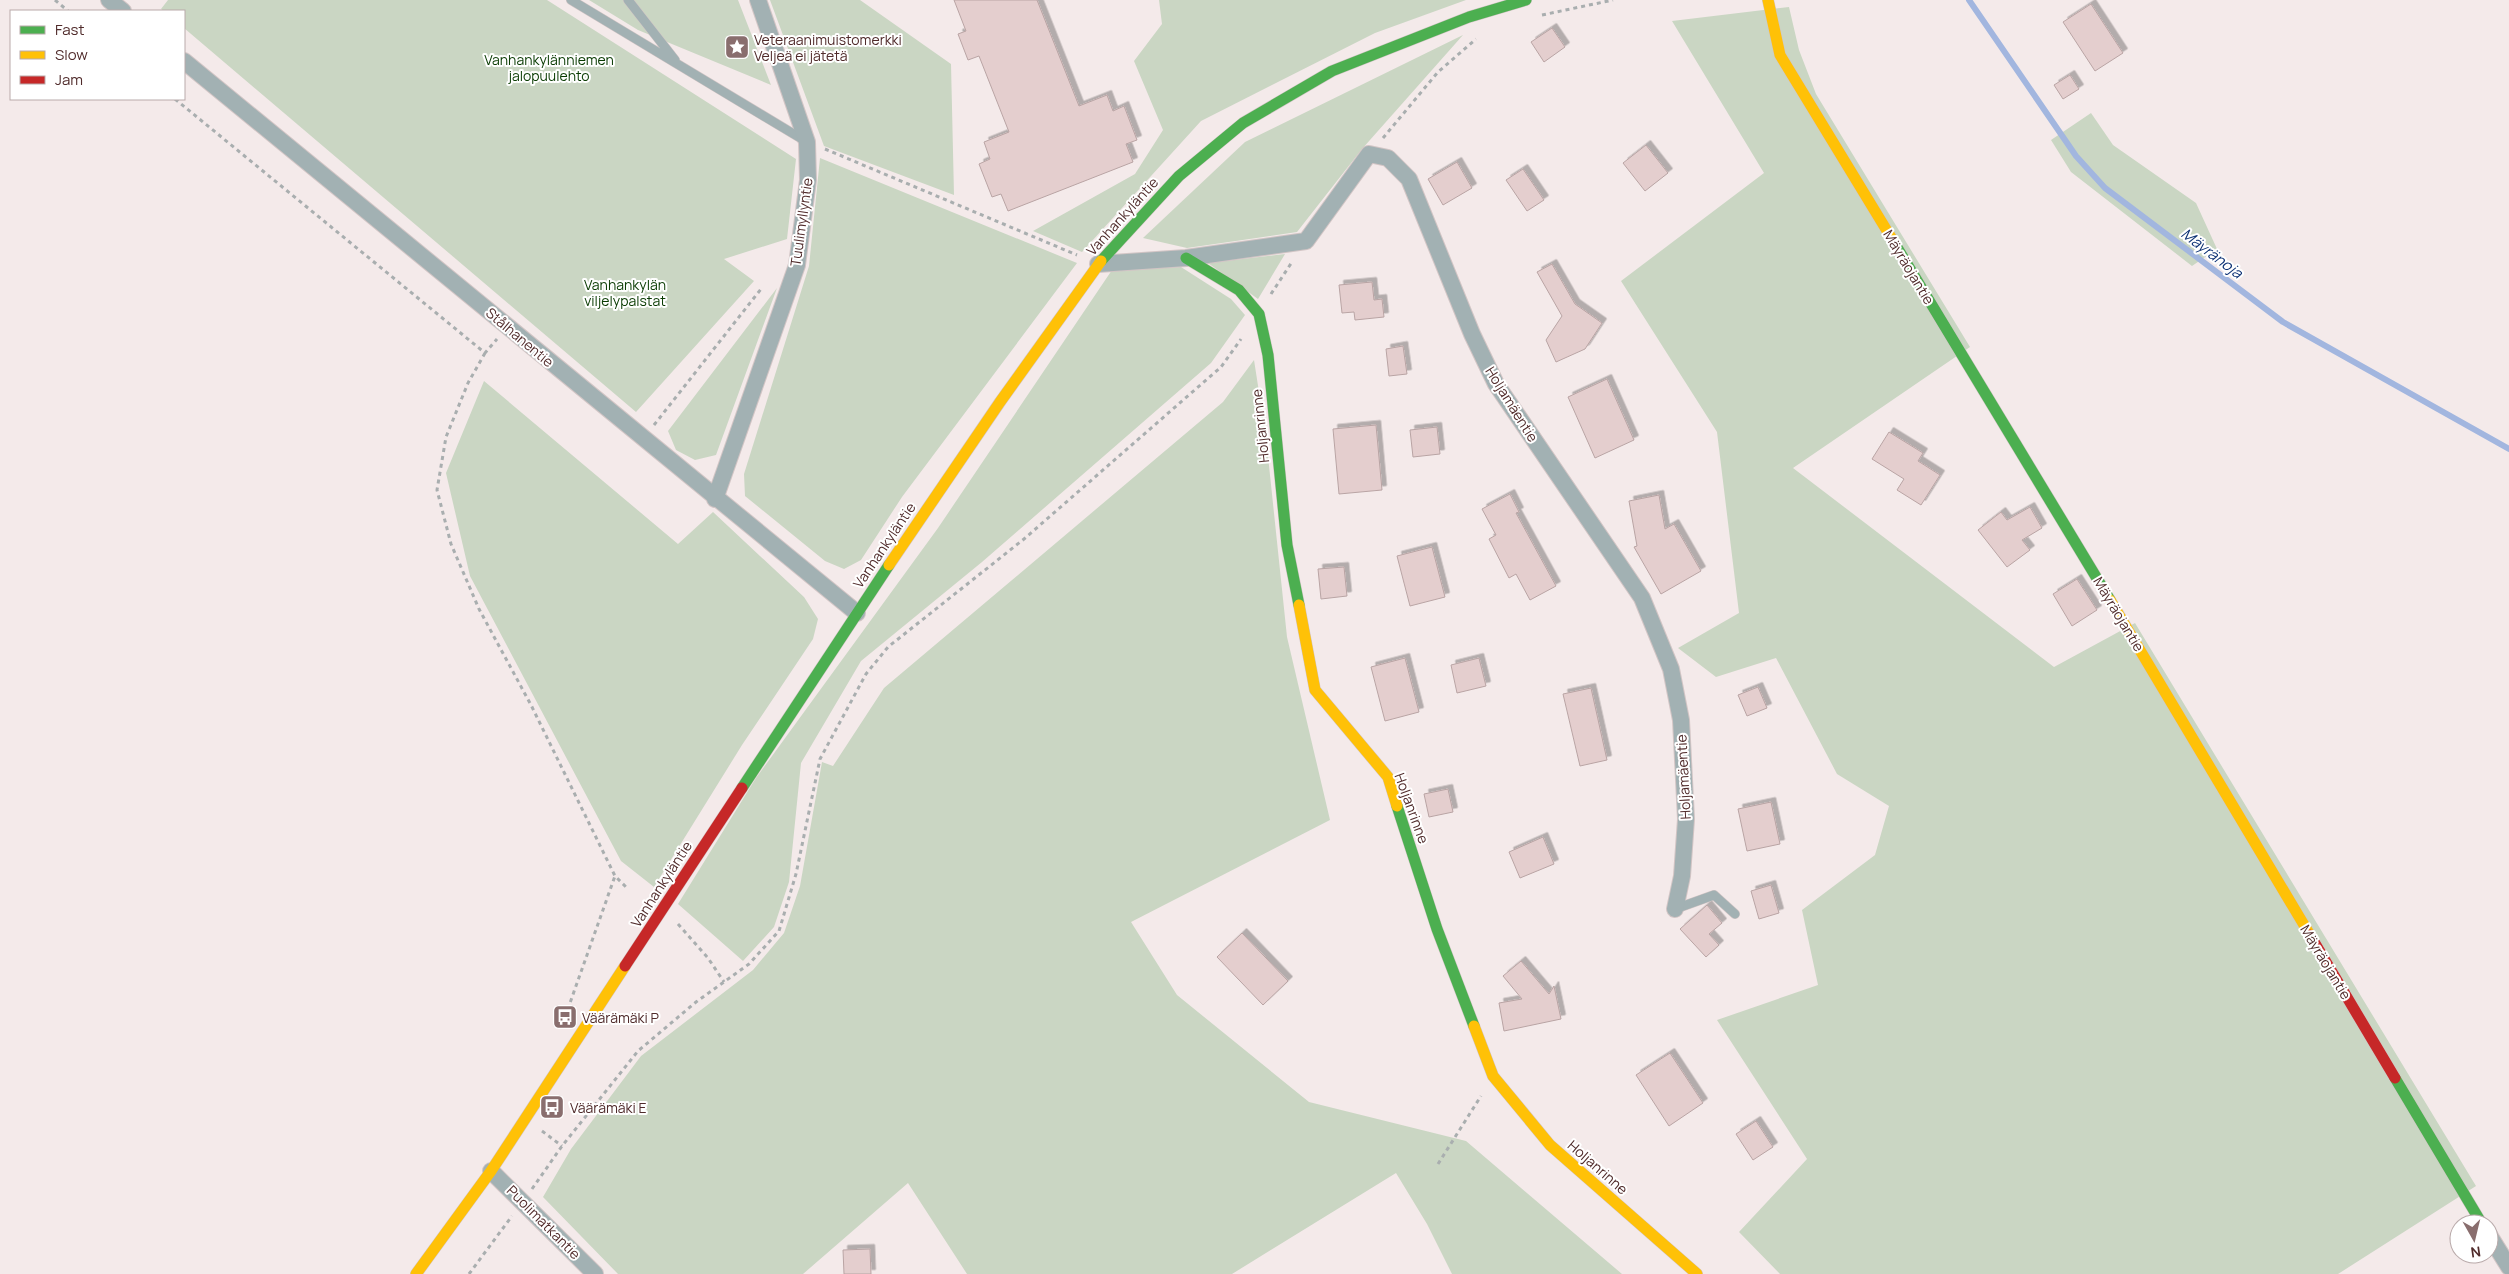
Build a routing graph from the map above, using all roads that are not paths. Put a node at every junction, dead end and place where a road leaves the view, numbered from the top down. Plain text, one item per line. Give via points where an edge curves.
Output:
1 (110, 0) edge
2 (571, 0) edge
3 (628, 0) edge
4 (758, 0) edge
5 (1526, 0) edge
6 (1768, 0) edge
7 (122, 10) edge
8 (185, 62) edge
9 (680, 66) junction
10 (807, 142) junction
11 (1186, 258) junction
12 (1098, 264) junction
13 (715, 499) junction
14 (856, 613) junction
15 (1675, 909) joint
16 (1735, 914) dead end
17 (491, 1171) junction
18 (2476, 1214) edge
19 (2499, 1251) edge
20 (2509, 1267) edge
21 (416, 1274) edge
22 (596, 1274) edge
23 (1696, 1274) edge

1 - 7 street
2 - 9 lane
3 - 9 lane
4 - 10 street, Tuulimyllyntie
5 - 12 street, Vanhankyläntie via 1469,18 1332,71 1243,123 1179,176
6 - 18 street, Mäyräojantie via 1780,56 2015,440
8 - 13 street, Stålhanentie
9 - 10 lane
10 - 13 street, Tuulimyllyntie via 808,180 797,265
11 - 12 street
11 - 15 street, Holjamäentie via 1306,241 1369,154 1388,158 1409,179 1472,334 1496,384 1642,598 1672,669 1680,720 1686,819 1682,876
11 - 23 street, Holjanrinne via 1239,290 1259,314 1268,355 1287,545 1315,690 1388,777 1437,928 1493,1076 1550,1145
12 - 14 street, Vanhankyläntie
13 - 14 street, Stålhanentie
14 - 17 street, Vanhankyläntie
15 - 16 lane via 1714,895
17 - 21 street, Vanhankyläntie
17 - 22 street, Puolimatkantie
19 - 20 street

